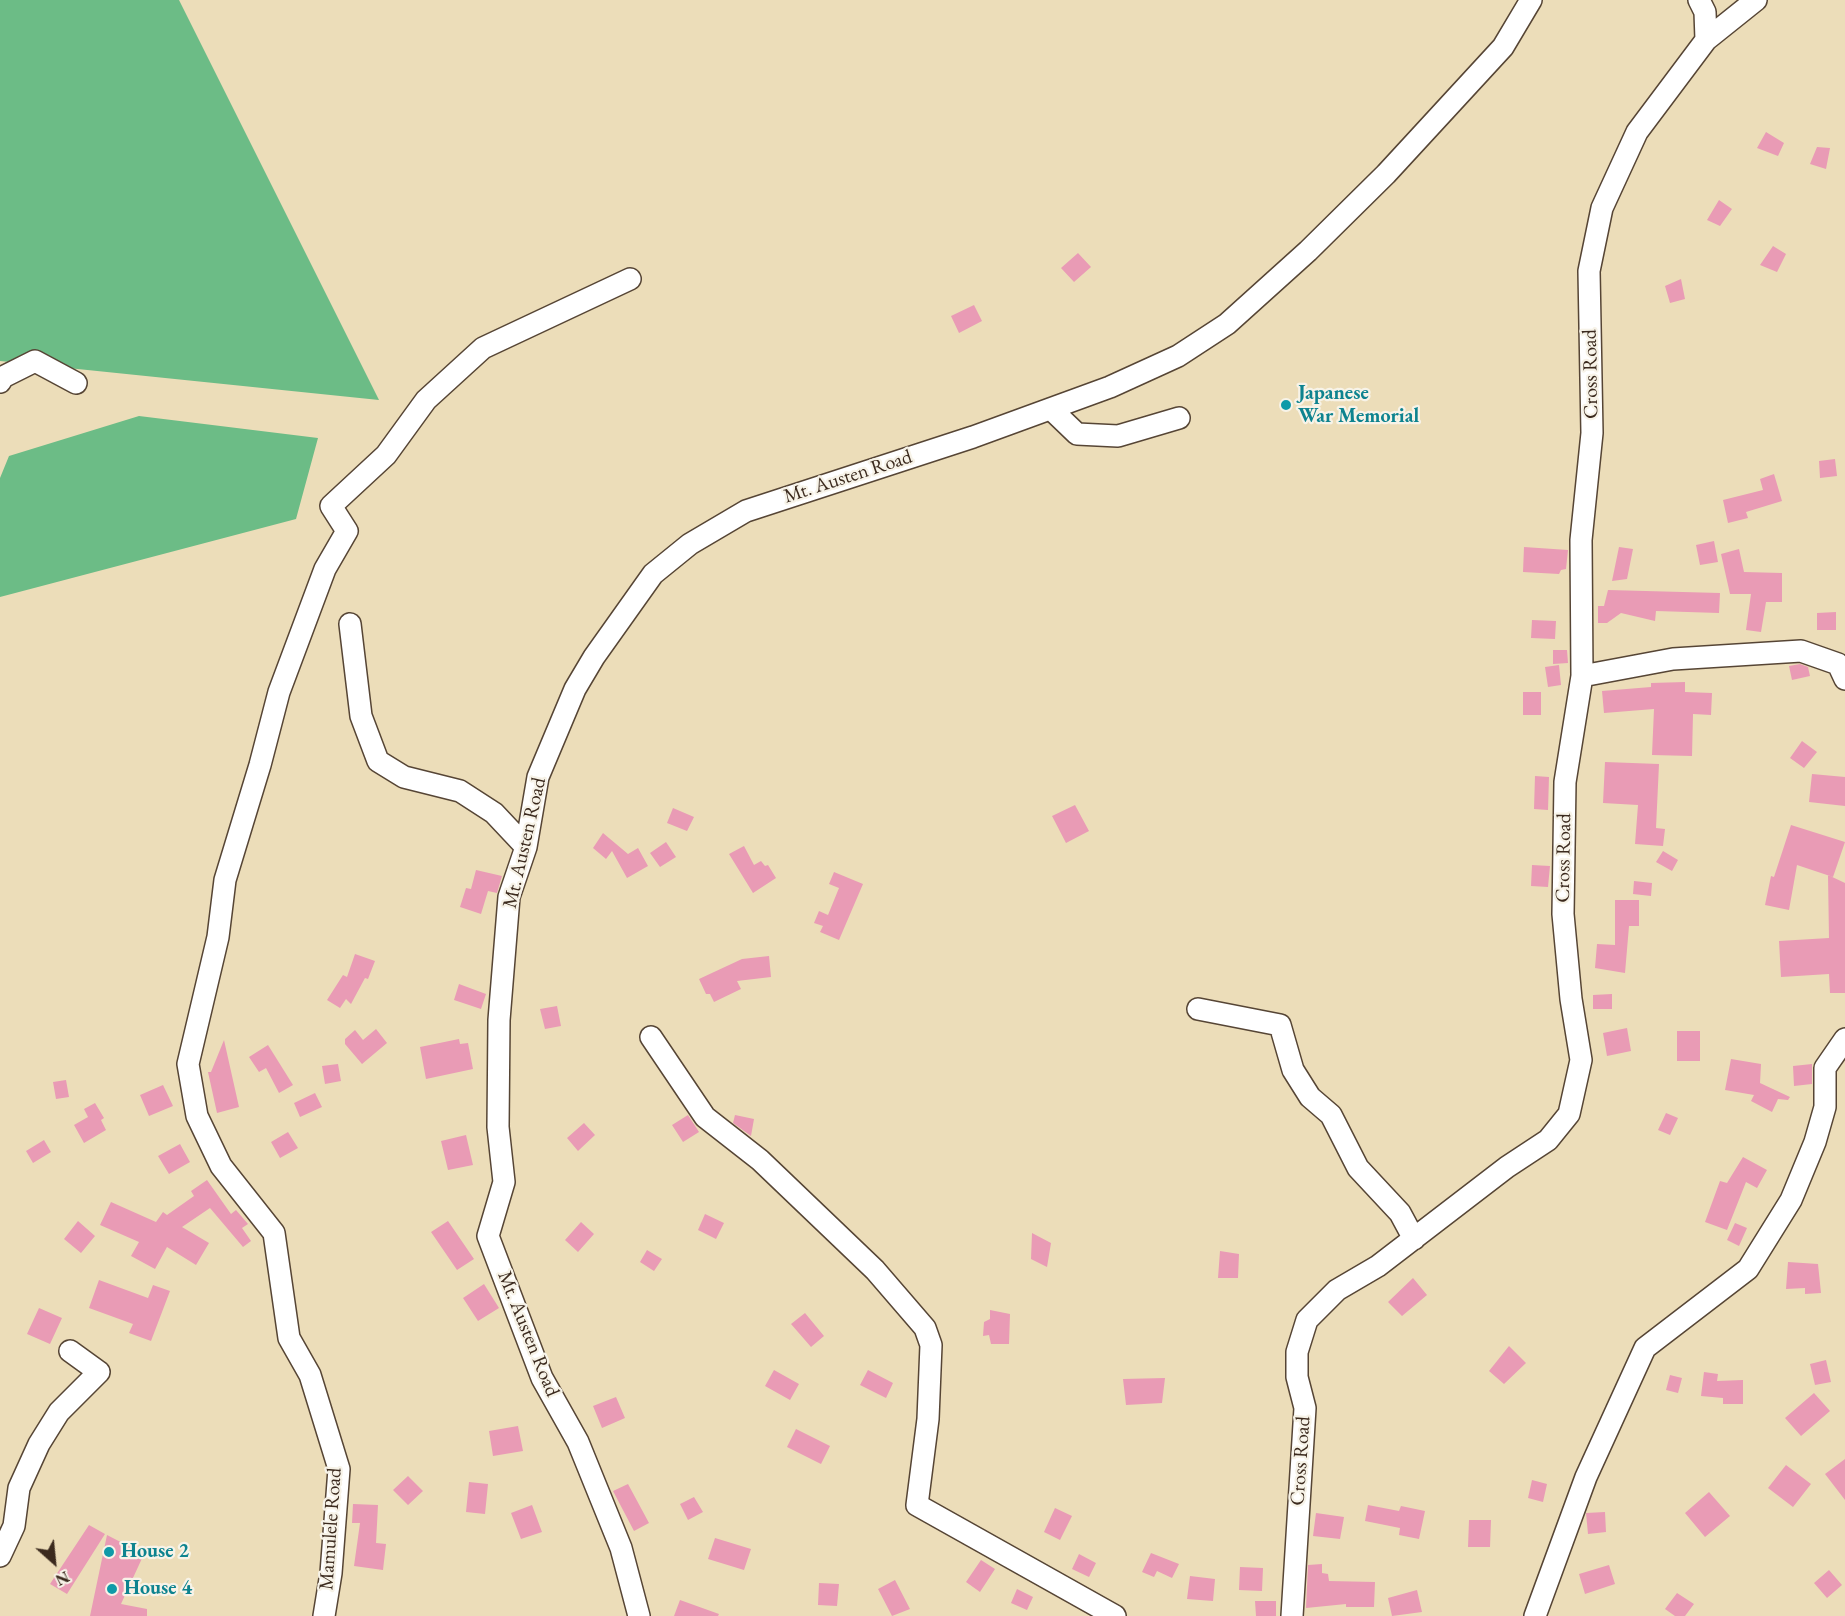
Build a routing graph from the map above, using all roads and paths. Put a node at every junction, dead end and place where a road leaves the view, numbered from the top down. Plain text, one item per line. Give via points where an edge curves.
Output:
1 (1531, 0) edge
2 (1699, 0) edge
3 (1756, 0) edge
4 (1706, 40) junction
5 (630, 279) dead end
6 (0, 382) edge
7 (76, 383) dead end
8 (1051, 409) junction
9 (1179, 418) dead end
10 (350, 624) dead end
11 (1582, 676) junction
12 (1845, 679) edge
13 (526, 848) junction
14 (1198, 1009) dead end
15 (651, 1037) dead end
16 (1845, 1039) edge
17 (1414, 1239) junction
18 (70, 1351) dead end
19 (0, 1557) edge
20 (324, 1616) edge
21 (639, 1616) edge
22 (1115, 1616) edge
23 (1292, 1616) edge
24 (1535, 1616) edge

1 - 8 street, Mt. Austen Road via 1503,47 1386,174 1227,324 1178,356
2 - 4 street via 1705,12
3 - 4 street, Cross Road
4 - 11 street, Cross Road via 1637,132 1602,208 1589,271 1592,433 1581,540
5 - 20 street, Mamulele Road via 483,348 426,400 386,455 330,506 347,531 325,569 279,692 225,880 218,938 188,1065 197,1116 221,1167 274,1233 289,1338 310,1375 339,1469
6 - 7 street via 35,361
8 - 9 street via 1077,434 1118,436
8 - 13 street, Mt. Austen Road via 746,511 690,544 653,574 575,689 538,777
10 - 13 street via 361,716 378,761 404,777 460,791 494,813
11 - 12 street via 1673,658 1801,651 1838,664
11 - 17 street, Cross Road via 1565,782 1563,914 1581,1060 1569,1114 1548,1140
13 - 21 street, Mt. Austen Road via 510,897 499,1020 498,1127 504,1182 488,1236 542,1378 578,1442 621,1548
14 - 17 street via 1280,1025 1293,1070 1310,1097 1331,1115 1358,1168 1400,1213
15 - 22 street via 705,1117 760,1160 874,1270 925,1328 931,1345 928,1419 917,1505
16 - 24 street via 1825,1068 1825,1107 1791,1200 1748,1269 1645,1348 1586,1477
17 - 23 street, Cross Road via 1337,1290 1307,1320 1297,1352 1297,1377 1305,1408
18 - 19 street via 99,1372 59,1412 39,1443 19,1488 15,1526

